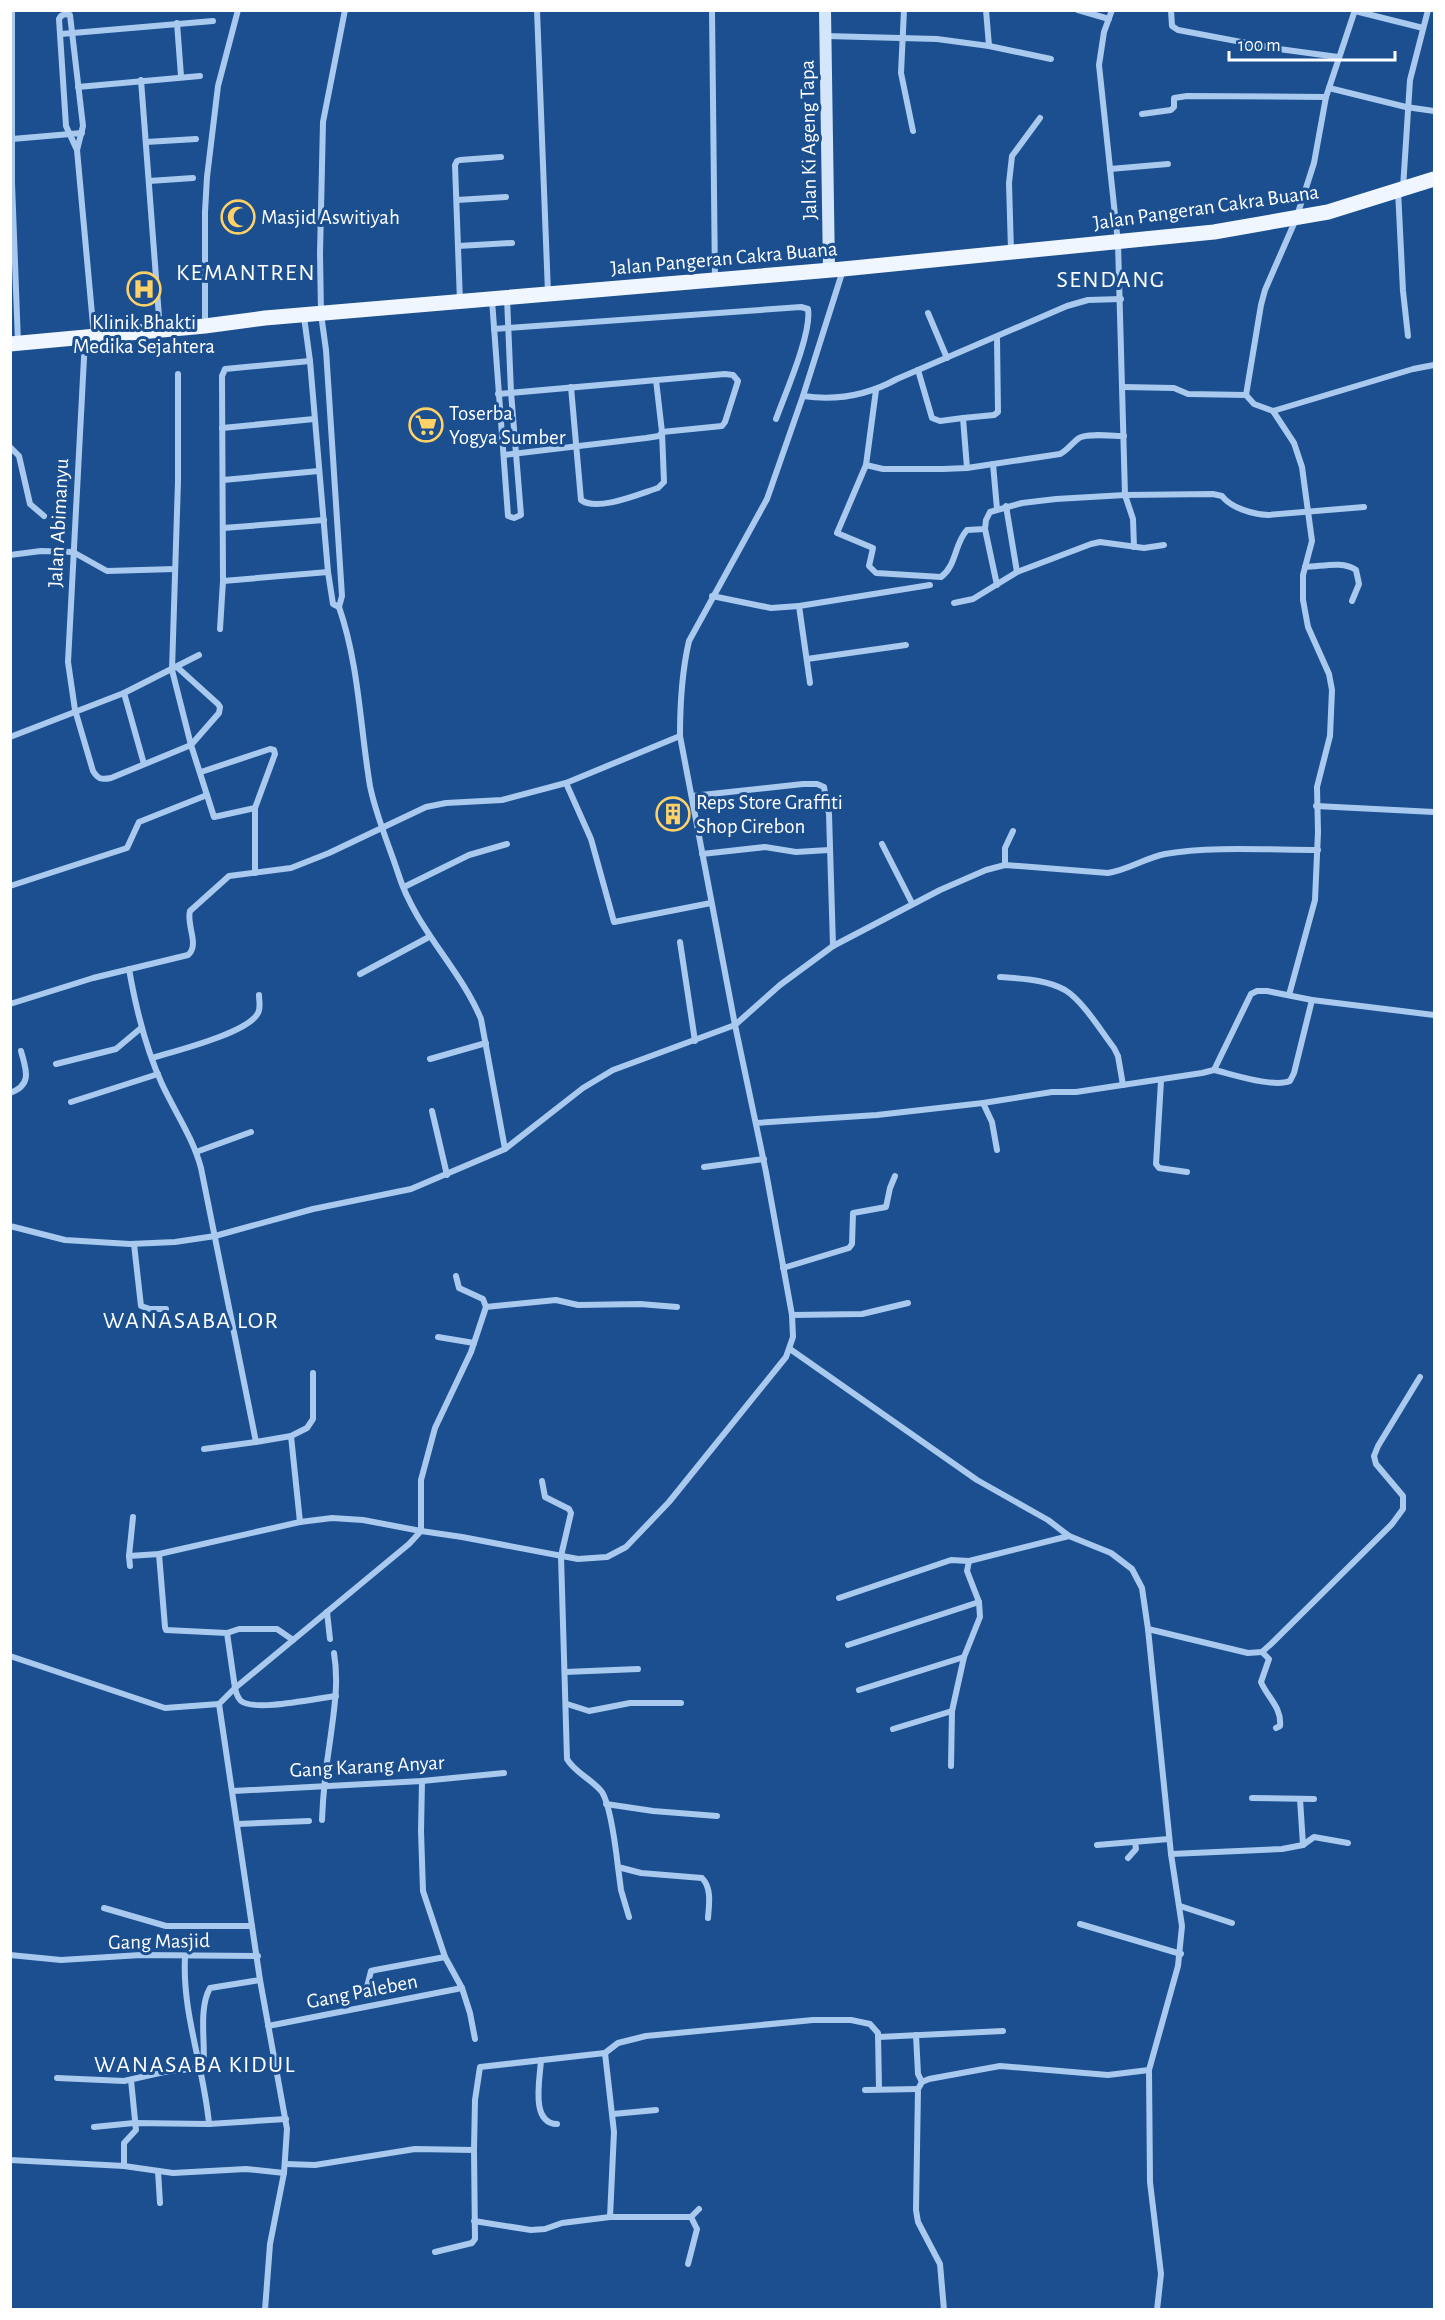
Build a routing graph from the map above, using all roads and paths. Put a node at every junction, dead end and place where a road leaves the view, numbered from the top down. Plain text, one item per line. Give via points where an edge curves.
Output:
1 (12, 10) edge
2 (238, 10) edge
3 (345, 10) edge
4 (537, 10) edge
5 (712, 10) edge
6 (825, 10) edge
7 (904, 10) edge
8 (986, 10) edge
9 (1078, 10) edge
10 (1112, 10) edge
11 (1171, 10) edge
12 (1428, 10) edge
13 (1355, 11) edge
14 (1109, 19) junction
15 (213, 21) dead end
16 (177, 23) junction
17 (1423, 28) junction
18 (72, 32) junction
19 (61, 34) junction
20 (826, 36) junction
21 (903, 39) junction
22 (989, 46) junction
23 (1338, 57) junction
24 (1051, 59) dead end
25 (181, 76) junction
26 (200, 76) dead end
27 (141, 80) junction
28 (78, 87) junction
29 (1329, 88) junction
30 (1326, 97) junction
31 (1407, 106) junction
32 (1434, 111) edge
33 (1142, 114) dead end
34 (1040, 118) dead end
35 (913, 131) dead end
36 (82, 133) junction
37 (69, 134) junction
38 (12, 139) edge
39 (196, 139) dead end
40 (146, 141) junction
41 (77, 150) junction
42 (501, 157) dead end
43 (1168, 164) dead end
44 (1110, 169) junction
45 (193, 178) dead end
46 (1434, 179) edge
47 (149, 181) junction
48 (1400, 189) junction
49 (506, 197) dead end
50 (457, 200) junction
51 (1296, 219) junction
52 (512, 243) dead end
53 (1118, 243) junction
54 (458, 246) junction
55 (1011, 252) junction
56 (836, 270) junction
57 (715, 280) junction
58 (548, 294) junction
59 (500, 299) junction
60 (1120, 299) junction
61 (460, 302) junction
62 (928, 313) dead end
63 (321, 314) junction
64 (304, 316) junction
65 (205, 326) junction
66 (509, 328) junction
67 (494, 329) junction
68 (160, 331) junction
69 (1408, 336) dead end
70 (997, 337) junction
71 (89, 338) junction
72 (14, 344) edge
73 (800, 351) junction
74 (816, 355) junction
75 (947, 358) junction
76 (310, 361) junction
77 (1434, 365) edge
78 (918, 370) junction
79 (178, 374) dead end
80 (656, 380) junction
81 (571, 387) junction
82 (1123, 387) junction
83 (876, 390) junction
84 (512, 392) junction
85 (498, 394) junction
86 (1246, 395) junction
87 (803, 396) junction
88 (1273, 411) junction
89 (963, 418) junction
90 (314, 419) junction
91 (776, 419) dead end
92 (222, 428) junction
93 (662, 432) junction
94 (1124, 436) junction
95 (577, 446) junction
96 (10, 447) edge
97 (516, 454) junction
98 (504, 455) junction
99 (993, 464) junction
100 (866, 465) junction
101 (967, 468) junction
102 (319, 471) junction
103 (223, 480) junction
104 (1125, 495) junction
105 (1006, 506) junction
106 (1364, 507) dead end
107 (997, 510) junction
108 (1309, 513) junction
109 (44, 516) dead end
110 (324, 520) junction
111 (223, 528) junction
112 (985, 529) junction
113 (1164, 545) dead end
114 (1134, 547) junction
115 (73, 552) junction
116 (10, 555) edge
117 (1305, 567) junction
118 (175, 569) junction
119 (328, 572) junction
120 (1017, 572) junction
121 (223, 581) junction
122 (930, 585) dead end
123 (997, 585) junction
124 (712, 596) junction
125 (1352, 601) dead end
126 (954, 603) dead end
127 (799, 606) junction
128 (339, 607) junction
129 (220, 629) dead end
130 (906, 645) dead end
131 (200, 655) dead end
132 (807, 659) junction
133 (174, 668) junction
134 (810, 683) dead end
135 (124, 693) junction
136 (75, 710) junction
137 (680, 736) junction
138 (10, 737) edge
139 (191, 745) junction
140 (144, 764) junction
141 (201, 772) junction
142 (566, 783) junction
143 (207, 795) junction
144 (692, 796) junction
145 (1316, 806) junction
146 (255, 808) junction
147 (1434, 812) edge
148 (382, 826) junction
149 (1013, 831) dead end
150 (507, 844) dead end
151 (882, 844) dead end
152 (830, 850) junction
153 (1318, 850) junction
154 (702, 854) junction
155 (1005, 865) junction
156 (255, 873) junction
157 (10, 886) edge
158 (404, 887) junction
159 (711, 903) junction
160 (912, 903) junction
161 (429, 938) junction
162 (680, 942) dead end
163 (833, 946) junction
164 (129, 969) junction
165 (360, 974) dead end
166 (1000, 977) dead end
167 (259, 995) dead end
168 (1289, 995) junction
169 (1312, 1000) junction
170 (10, 1004) edge
171 (1434, 1015) edge
172 (735, 1025) junction
173 (141, 1028) junction
174 (695, 1041) junction
175 (486, 1043) junction
176 (21, 1050) dead end
177 (152, 1059) junction
178 (430, 1059) dead end
179 (56, 1064) dead end
180 (1214, 1070) junction
181 (158, 1074) junction
182 (1161, 1081) junction
183 (1123, 1085) junction
184 (10, 1093) edge
185 (71, 1102) dead end
186 (983, 1103) junction
187 (432, 1111) dead end
188 (756, 1123) junction
189 (251, 1132) dead end
190 (505, 1149) junction
191 (997, 1150) dead end
192 (196, 1152) junction
193 (764, 1159) junction
194 (704, 1167) dead end
195 (1187, 1172) dead end
196 (447, 1175) junction
197 (895, 1176) dead end
198 (10, 1226) edge
199 (215, 1236) junction
200 (134, 1244) junction
201 (783, 1268) junction
202 (456, 1276) dead end
203 (908, 1303) dead end
204 (486, 1307) junction
205 (677, 1308) dead end
206 (166, 1309) dead end
207 (792, 1315) junction
208 (438, 1338) dead end
209 (474, 1343) junction
210 (790, 1349) junction
211 (313, 1373) dead end
212 (1420, 1377) dead end
213 (291, 1436) junction
214 (256, 1442) junction
215 (204, 1449) dead end
216 (542, 1481) dead end
217 (133, 1517) dead end
218 (300, 1522) junction
219 (421, 1531) junction
220 (1069, 1536) junction
221 (159, 1554) junction
222 (129, 1556) junction
223 (561, 1556) junction
224 (969, 1561) junction
225 (130, 1566) dead end
226 (839, 1598) dead end
227 (979, 1602) junction
228 (327, 1612) junction
229 (1148, 1629) junction
230 (227, 1634) junction
231 (330, 1639) dead end
232 (293, 1640) junction
233 (848, 1646) dead end
234 (1262, 1652) junction
235 (334, 1653) dead end
236 (10, 1656) edge
237 (964, 1657) junction
238 (638, 1669) dead end
239 (565, 1672) junction
240 (235, 1688) junction
241 (859, 1690) dead end
242 (336, 1696) junction
243 (681, 1703) dead end
244 (219, 1704) junction
245 (567, 1704) junction
246 (952, 1711) junction
247 (1276, 1728) dead end
248 (893, 1729) dead end
249 (951, 1766) dead end
250 (504, 1773) dead end
251 (422, 1781) junction
252 (328, 1785) junction
253 (233, 1791) junction
254 (1252, 1798) dead end
255 (1300, 1799) junction
256 (1314, 1799) dead end
257 (606, 1804) junction
258 (717, 1816) dead end
259 (322, 1820) dead end
260 (309, 1821) dead end
261 (238, 1824) junction
262 (1169, 1839) junction
263 (1135, 1842) junction
264 (1348, 1844) dead end
265 (1097, 1845) dead end
266 (1303, 1845) junction
267 (1171, 1854) junction
268 (1128, 1858) dead end
269 (618, 1867) junction
270 (1180, 1906) junction
271 (104, 1908) dead end
272 (629, 1917) dead end
273 (708, 1918) dead end
274 (1233, 1923) dead end
275 (1080, 1924) dead end
276 (252, 1926) junction
277 (1180, 1954) junction
278 (10, 1955) edge
279 (258, 1956) junction
280 (185, 1957) junction
281 (445, 1957) junction
282 (260, 1980) junction
283 (367, 1987) dead end
284 (462, 1988) junction
285 (268, 2026) junction
286 (1003, 2031) dead end
287 (916, 2035) junction
288 (879, 2037) junction
289 (475, 2039) dead end
290 (605, 2054) junction
291 (541, 2060) junction
292 (201, 2068) junction
293 (1149, 2070) junction
294 (57, 2078) dead end
295 (131, 2080) junction
296 (922, 2082) junction
297 (879, 2089) junction
298 (918, 2089) junction
299 (865, 2090) dead end
300 (656, 2110) dead end
301 (613, 2114) junction
302 (286, 2119) junction
303 (135, 2123) junction
304 (209, 2124) junction
305 (557, 2124) dead end
306 (94, 2127) dead end
307 (474, 2150) junction
308 (10, 2160) edge
309 (286, 2164) junction
310 (124, 2166) junction
311 (158, 2171) junction
312 (284, 2173) junction
313 (160, 2203) dead end
314 (699, 2208) dead end
315 (610, 2217) junction
316 (692, 2217) junction
317 (474, 2221) junction
318 (435, 2252) dead end
319 (688, 2264) dead end
320 (265, 2310) edge
321 (944, 2310) edge
322 (1157, 2310) edge

1 - 38 street
2 - 65 street via 218,86 207,177
3 - 63 street via 323,122
4 - 58 street
5 - 57 street
6 - 20 street, Jalan Ki Ageng Tapa
7 - 21 street
8 - 22 street
9 - 14 street
10 - 14 street
11 - 23 street via 1172,26 1178,30
12 - 17 street
13 - 17 street
13 - 23 street
14 - 44 street via 1099,65
15 - 16 street
16 - 18 street
16 - 25 street
17 - 31 street
18 - 19 street
18 - 19 street via 70,15 65,14 59,19
18 - 28 street
19 - 37 street
20 - 21 street
20 - 56 street, Jalan Ki Ageng Tapa
21 - 22 street
21 - 35 street via 901,73
22 - 24 street
23 - 29 street
25 - 26 street
25 - 27 street
27 - 28 street
27 - 40 street
28 - 36 street
29 - 30 street
29 - 31 street
30 - 33 street via 1186,96 1174,98 1171,110
30 - 51 street via 1314,163
31 - 32 street
31 - 48 street
34 - 55 street via 1012,156
36 - 37 street
36 - 41 street
37 - 38 street
37 - 41 street
38 - 72 street
39 - 40 street
40 - 47 street
41 - 71 street, Jalan Abimanyu
42 - 50 street via 457,161
43 - 44 street
44 - 53 street
45 - 47 street
46 - 48 main road, Jalan Pangeran Cakra Buana
47 - 68 street
48 - 51 main road, Jalan Pangeran Cakra Buana
48 - 69 street
49 - 50 street
50 - 54 street
51 - 53 main road, Jalan Pangeran Cakra Buana
51 - 86 street via 1261,305
52 - 54 street
53 - 55 main road, Jalan Pangeran Cakra Buana
53 - 60 street
54 - 61 street
55 - 56 main road, Jalan Pangeran Cakra Buana
56 - 57 main road, Jalan Pangeran Cakra Buana
56 - 74 street
57 - 58 main road, Jalan Pangeran Cakra Buana
58 - 59 main road, Jalan Pangeran Cakra Buana
59 - 61 main road, Jalan Pangeran Cakra Buana
59 - 66 street
59 - 67 street
60 - 70 street via 1088,300 1067,306
60 - 82 street
61 - 63 main road, Jalan Pangeran Cakra Buana
62 - 75 street
63 - 64 main road, Jalan Pangeran Cakra Buana
63 - 128 street via 341,584
64 - 65 main road, Jalan Pangeran Cakra Buana
64 - 76 street
65 - 68 main road, Jalan Pangeran Cakra Buana
66 - 67 street
66 - 73 street via 801,307 808,309 809,316
66 - 84 street
67 - 85 street
68 - 71 main road, Jalan Pangeran Cakra Buana
70 - 75 street
70 - 89 street via 998,412
71 - 72 main road, Jalan Pangeran Cakra Buana
71 - 115 street, Jalan Abimanyu
73 - 74 street
73 - 91 street
74 - 87 street
75 - 78 street
76 - 90 street
76 - 92 street via 225,369
77 - 88 street
78 - 83 street
78 - 89 street via 932,418
79 - 118 street
80 - 81 street
80 - 93 street
80 - 93 street via 724,374 733,375 738,381 722,426
81 - 84 street
81 - 95 street
82 - 86 street via 1160,386 1188,394
82 - 94 street
83 - 87 street via 831,398
83 - 100 street
84 - 85 street
84 - 97 street
85 - 98 street
86 - 88 street via 1254,404
87 - 124 street via 767,499
88 - 108 street via 1300,457
89 - 101 street
90 - 92 street
90 - 102 street
92 - 103 street
93 - 95 street via 646,438
93 - 95 street via 664,482 658,488 603,504 586,504 581,500
94 - 99 street via 1086,436 1060,454
94 - 104 street
95 - 97 street
96 - 109 street via 19,456 28,499
97 - 98 street
97 - 98 street via 521,515 514,518 508,516
99 - 101 street
99 - 107 street
100 - 101 street via 884,469
100 - 112 street via 837,533 873,548 870,570 941,577 951,567 967,530
102 - 103 street
102 - 110 street
103 - 111 street
104 - 105 street
104 - 108 street via 1213,494 1258,514
104 - 114 street via 1133,519
105 - 107 street
105 - 120 street
106 - 108 street
107 - 112 street via 988,514
108 - 117 street via 1311,549
110 - 111 street
110 - 119 street
111 - 121 street
112 - 123 street
113 - 114 street
114 - 120 street via 1100,542
115 - 116 street
115 - 118 street via 106,571
115 - 136 street, Jalan Abimanyu via 68,662
117 - 125 street via 1341,565 1356,570 1359,584
117 - 145 street via 1302,591 1308,627 1332,690 1330,736 1319,774
118 - 133 street
119 - 121 street
119 - 128 street via 333,604
120 - 123 street
121 - 129 street
122 - 127 street
123 - 126 street via 973,599
124 - 127 street via 771,608
124 - 137 street via 686,654
127 - 132 street
128 - 148 street via 355,664 371,789
130 - 132 street
131 - 133 street
132 - 134 street
133 - 135 street
133 - 139 street
133 - 139 street via 220,706 219,713
135 - 136 street
135 - 140 street
136 - 138 street
136 - 140 street, Jalan Abimanyu via 97,777 111,778
137 - 142 street
137 - 144 street
139 - 140 street
139 - 141 street
141 - 143 street
141 - 146 street via 274,750
142 - 148 street via 496,801 426,807
142 - 159 street via 591,839 614,922
143 - 146 street via 217,818
143 - 157 street via 139,822 127,848
144 - 152 street via 782,785 822,785 829,814
144 - 154 street
145 - 147 street
145 - 153 street
146 - 156 street
148 - 156 street via 329,854 291,868
148 - 158 street
149 - 155 street via 1005,848
150 - 158 street via 469,855
151 - 160 street
152 - 154 street via 796,852 765,847
152 - 163 street
153 - 155 street via 1178,852 1151,857 1119,871 1098,873
153 - 168 street via 1315,900
154 - 159 street
155 - 160 street
156 - 164 street via 225,878 189,911 193,947 188,955
158 - 161 street
159 - 172 street
160 - 163 street
161 - 165 street
161 - 175 street via 473,999
162 - 174 street
163 - 172 street
164 - 170 street
164 - 173 street
166 - 183 street via 1036,980 1065,990 1118,1056
167 - 177 street via 259,1012 238,1029
168 - 169 street
168 - 180 street via 1267,991 1251,994
169 - 171 street
169 - 180 street via 1290,1081 1261,1081
172 - 174 street
172 - 188 street
173 - 177 street
173 - 179 street via 116,1049
174 - 190 street via 613,1070 583,1088
175 - 178 street
175 - 190 street
176 - 184 street via 26,1080 18,1091
177 - 181 street
180 - 182 street
181 - 185 street
181 - 192 street
182 - 183 street
182 - 195 street via 1156,1164 1159,1168
183 - 186 street
186 - 188 street
186 - 191 street via 992,1122
187 - 196 street
188 - 193 street
189 - 192 street
190 - 196 street
192 - 199 street
193 - 194 street
193 - 201 street
196 - 199 street via 411,1189 313,1209
197 - 201 street via 886,1207 853,1213 849,1248
198 - 200 street via 65,1240
199 - 200 street
199 - 214 street
200 - 206 street via 141,1306
201 - 207 street
202 - 204 street via 459,1288 483,1299
203 - 207 street via 862,1314
204 - 205 street via 556,1300 578,1305
204 - 209 street
207 - 210 street
208 - 209 street
209 - 219 street via 435,1428 421,1480
210 - 220 street via 977,1480
210 - 223 street via 669,1502 626,1547 597,1559
211 - 213 street via 313,1419 307,1428
212 - 234 street via 1374,1455 1376,1464 1403,1496 1403,1509
213 - 214 street
213 - 218 street
214 - 215 street
216 - 223 street via 545,1497 571,1513
217 - 222 street
218 - 219 street via 342,1518
218 - 221 street
219 - 223 street
219 - 228 street
220 - 224 street
220 - 229 street via 1110,1553 1132,1569 1142,1588
221 - 222 street
221 - 230 street via 166,1629
222 - 225 street
223 - 239 street
224 - 226 street via 951,1560
224 - 227 street via 967,1571
227 - 233 street
227 - 237 street via 980,1617
228 - 231 street
228 - 232 street
229 - 234 street via 1248,1653
229 - 262 street
230 - 232 street via 239,1629 277,1629
230 - 240 street
232 - 240 street
234 - 247 street via 1269,1659 1262,1682 1281,1721
235 - 242 street
236 - 244 street via 165,1708
237 - 241 street
237 - 246 street
238 - 239 street
239 - 245 street
240 - 242 street via 237,1696 248,1704
240 - 244 street
242 - 252 street
243 - 245 street via 630,1703 595,1711
244 - 253 street
245 - 257 street via 567,1759 595,1784
246 - 248 street
246 - 249 street
250 - 251 street, Gang Karang Anyar
251 - 252 street, Gang Karang Anyar
251 - 281 street via 423,1891
252 - 253 street, Gang Karang Anyar
252 - 259 street
253 - 261 street
254 - 255 street
255 - 256 street
255 - 266 street
257 - 258 street
257 - 269 street
260 - 261 street
261 - 276 street
262 - 263 street
262 - 267 street
263 - 265 street
263 - 268 street via 1136,1849
264 - 266 street via 1314,1837
266 - 267 street
267 - 270 street
269 - 272 street
269 - 273 street via 702,1878 709,1896
270 - 274 street
270 - 277 street
271 - 276 street via 166,1926
275 - 277 street
276 - 279 street
277 - 293 street
278 - 280 street, Gang Masjid via 61,1960 141,1955
279 - 280 street, Gang Masjid
279 - 282 street
280 - 292 street via 185,2000
281 - 283 street via 371,1971
281 - 284 street
282 - 285 street
282 - 292 street via 210,1988 203,2011 205,2061
284 - 285 street, Gang Paleben
284 - 289 street
285 - 302 street
286 - 287 street
287 - 288 street
287 - 296 street
288 - 290 street via 870,2024 832,2019 646,2036 618,2043
288 - 297 street
290 - 291 street
290 - 301 street
291 - 305 street via 540,2109 549,2124
291 - 307 street via 480,2067
292 - 295 street
292 - 304 street
293 - 296 street via 1108,2075 1000,2067
293 - 322 street via 1150,2182 1161,2274
294 - 295 street
295 - 303 street
296 - 298 street
297 - 298 street
297 - 299 street
298 - 321 street via 916,2210 918,2223 940,2264
300 - 301 street
301 - 315 street
302 - 304 street
302 - 309 street
303 - 304 street
303 - 306 street
303 - 310 street via 135,2133 124,2144
307 - 309 street via 415,2149 315,2165
307 - 317 street
308 - 310 street
309 - 312 street
310 - 311 street
311 - 312 street via 246,2169
311 - 313 street
312 - 320 street via 270,2244
314 - 316 street
315 - 316 street
315 - 317 street via 531,2230
316 - 319 street via 697,2229
317 - 318 street via 474,2242

